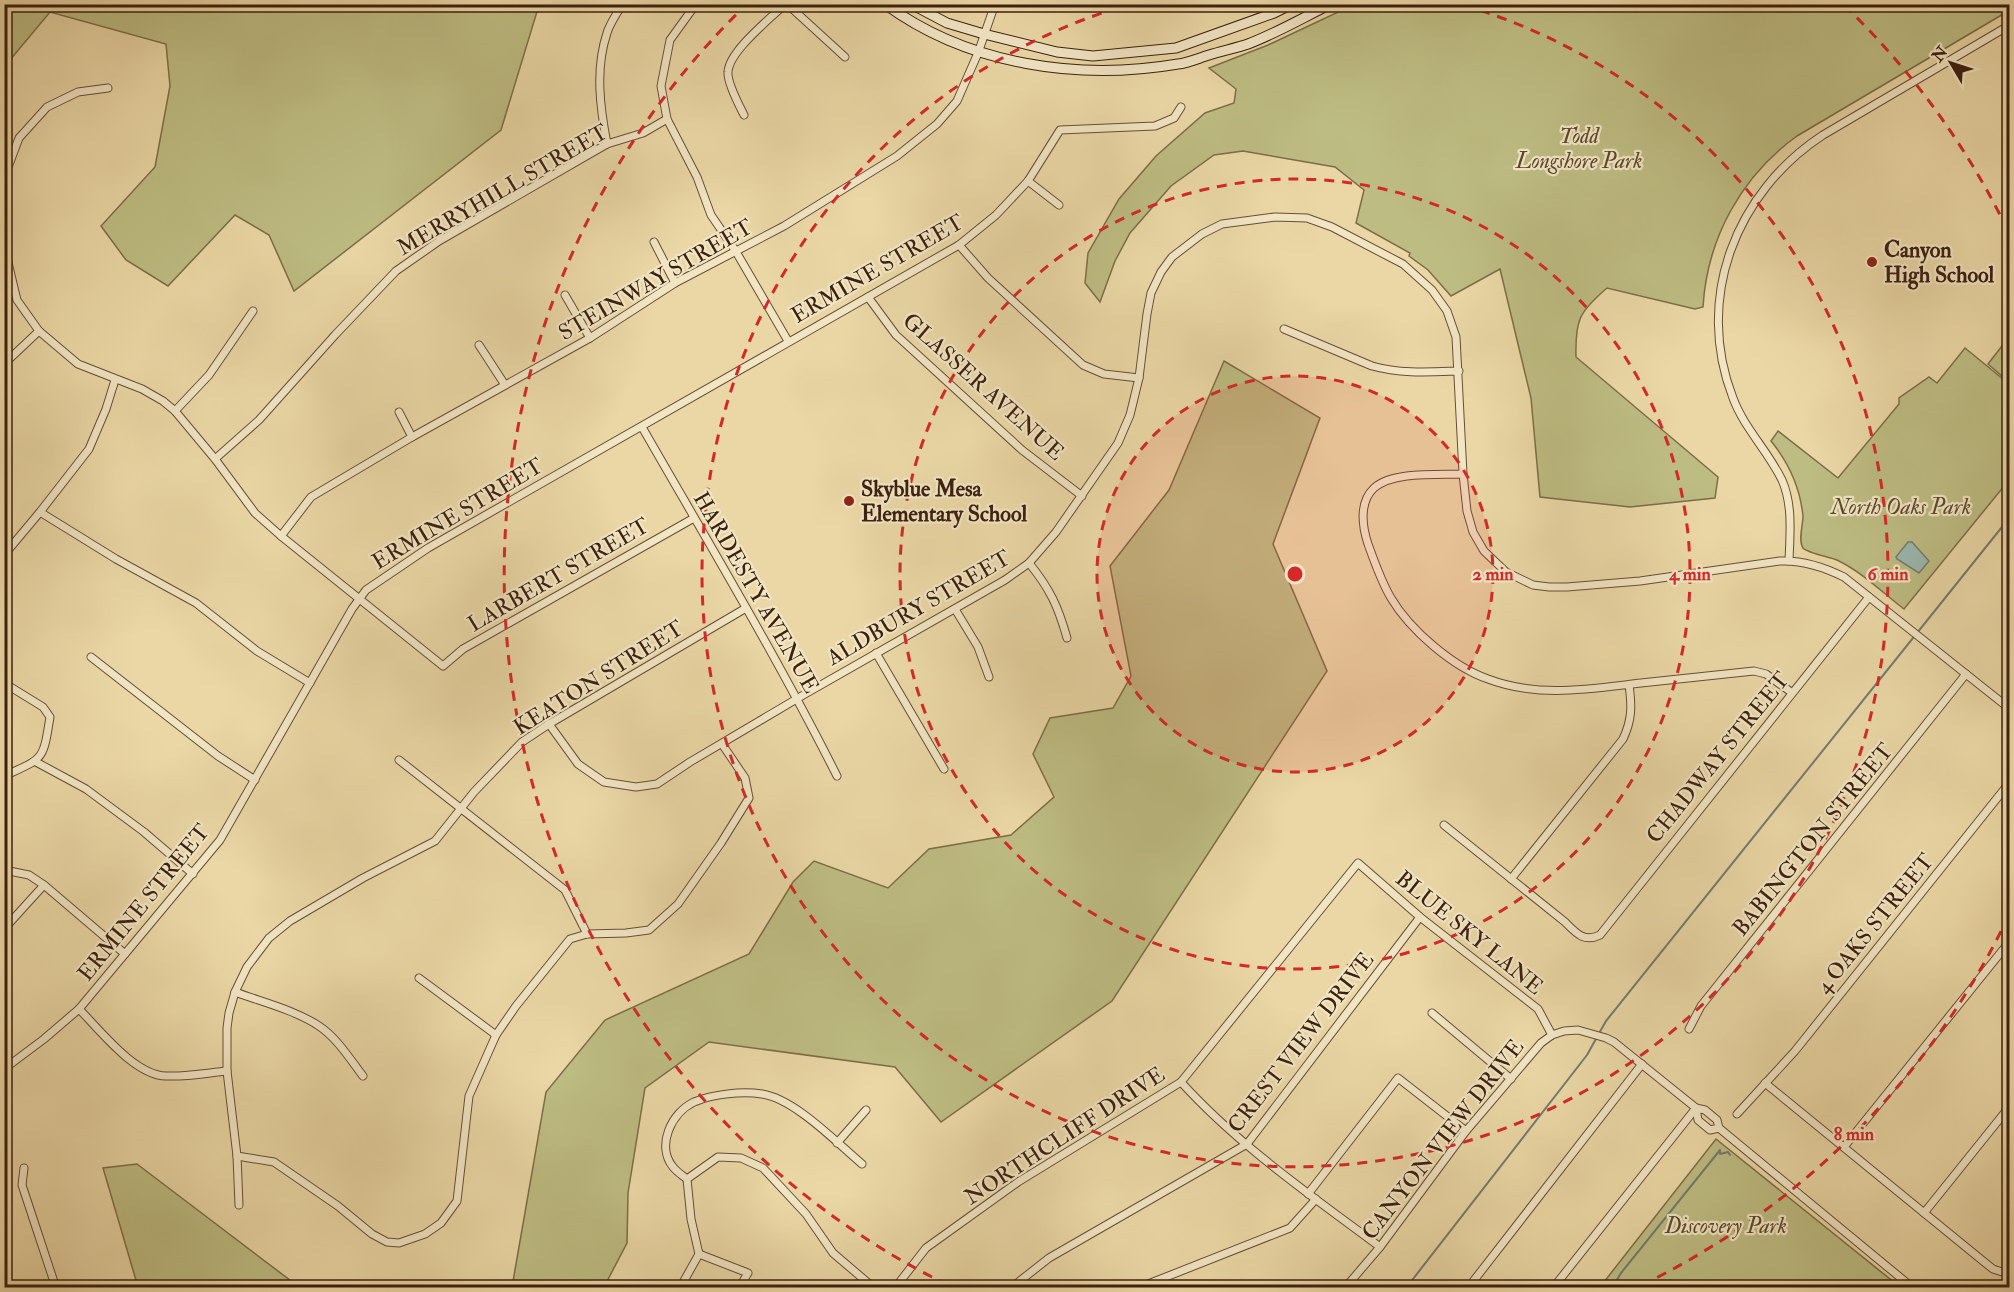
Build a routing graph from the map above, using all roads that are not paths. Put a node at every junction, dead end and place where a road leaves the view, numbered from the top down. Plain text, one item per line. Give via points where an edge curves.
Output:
1 (622, 4) edge
2 (696, 4) edge
3 (786, 4) edge
4 (885, 4) edge
5 (911, 4) edge
6 (995, 4) edge
7 (1292, 4) edge
8 (1331, 4) edge
9 (2010, 25) edge
10 (984, 34) junction
11 (978, 52) junction
12 (844, 57) dead end
13 (108, 88) dead end
14 (1181, 107) dead end
15 (744, 116) dead end
16 (667, 119) junction
17 (607, 144) junction
18 (5, 177) edge
19 (1028, 181) junction
20 (1059, 204) dead end
21 (654, 242) dead end
22 (959, 245) junction
23 (4, 246) edge
24 (735, 250) junction
25 (675, 283) junction
26 (565, 295) dead end
27 (868, 297) junction
28 (253, 311) dead end
29 (1284, 329) dead end
30 (39, 331) junction
31 (590, 338) junction
32 (788, 341) junction
33 (479, 345) dead end
34 (4, 364) edge
35 (1459, 371) junction
36 (1139, 378) junction
37 (115, 380) junction
38 (505, 385) junction
39 (175, 411) junction
40 (399, 412) dead end
41 (642, 427) junction
42 (412, 436) junction
43 (215, 459) junction
44 (1463, 474) junction
45 (1082, 496) junction
46 (40, 512) junction
47 (694, 518) junction
48 (281, 536) junction
49 (4, 555) edge
50 (1789, 561) junction
51 (1029, 563) junction
52 (1869, 597) junction
53 (359, 598) junction
54 (746, 608) junction
55 (956, 609) junction
56 (1068, 638) dead end
57 (876, 653) junction
58 (91, 657) dead end
59 (1966, 674) junction
60 (989, 677) dead end
61 (4, 683) edge
62 (310, 683) junction
63 (1629, 685) junction
64 (1791, 692) junction
65 (798, 699) junction
66 (2010, 709) edge
67 (549, 724) junction
68 (722, 744) junction
69 (399, 760) dead end
70 (36, 762) junction
71 (944, 769) dead end
72 (837, 776) dead end
73 (4, 777) edge
74 (255, 780) junction
75 (2010, 782) edge
76 (462, 808) junction
77 (1444, 825) dead end
78 (1358, 863) joint
79 (4, 870) edge
80 (193, 874) junction
81 (1511, 879) junction
82 (44, 885) junction
83 (1420, 917) junction
84 (4, 929) edge
85 (587, 934) junction
86 (2010, 941) edge
87 (125, 954) junction
88 (419, 978) dead end
89 (235, 992) junction
90 (79, 1009) junction
91 (1432, 1013) dead end
92 (1689, 1029) dead end
93 (496, 1035) junction
94 (1552, 1035) junction
95 (1642, 1064) junction
96 (4, 1069) edge
97 (227, 1071) junction
98 (363, 1076) dead end
99 (1511, 1078) junction
100 (1181, 1082) junction
101 (1765, 1083) junction
102 (2010, 1106) edge
103 (1696, 1108) junction
104 (866, 1110) dead end
105 (1737, 1114) dead end
106 (1719, 1128) junction
107 (1466, 1131) junction
108 (837, 1143) junction
109 (1247, 1144) junction
110 (1844, 1147) junction
111 (237, 1156) junction
112 (862, 1164) dead end
113 (24, 1168) dead end
114 (687, 1179) junction
115 (1308, 1194) junction
116 (1316, 1199) junction
117 (239, 1205) dead end
118 (1924, 1213) junction
119 (1380, 1247) junction
120 (699, 1254) junction
121 (2006, 1270) edge
122 (56, 1287) edge
123 (680, 1287) edge
124 (739, 1287) edge
125 (874, 1287) edge
126 (895, 1287) edge
127 (1011, 1287) edge
128 (1138, 1287) edge
129 (1345, 1287) edge
130 (1468, 1287) edge
131 (1553, 1287) edge
132 (1913, 1287) edge

1 - 17 street via 607,33 599,72
2 - 16 street via 670,40 661,86
3 - 12 street
3 - 15 street via 734,56 728,72
4 - 11 main road via 945,39
5 - 10 main road via 947,23
6 - 10 street, STEINWAY STREET
7 - 10 main road via 1176,48 1117,54 1057,52
8 - 11 main road via 1250,43 1179,64 1106,71 1054,69
9 - 50 street via 1802,151 1762,191 1732,244 1719,305 1721,357 1742,417 1782,480 1788,500
10 - 11 street, STEINWAY STREET
11 - 24 street, STEINWAY STREET via 957,101 937,124 861,180
13 - 18 street via 78,92 47,107 19,138
14 - 19 street, ERMINE STREET via 1174,118 1155,126 1060,130
16 - 17 street, MERRYHILL STREET via 643,133
16 - 24 street via 697,177 711,215
17 - 43 street, MERRYHILL STREET via 439,241 396,272 259,420
19 - 20 street
19 - 22 street, ERMINE STREET via 996,215
21 - 25 street
22 - 27 street, ERMINE STREET
22 - 36 street via 988,278 1083,365 1104,374
23 - 30 street via 17,300
24 - 25 street, STEINWAY STREET
24 - 32 street
25 - 31 street, STEINWAY STREET
26 - 31 street
27 - 32 street, ERMINE STREET
27 - 45 street, GLASSER AVENUE via 896,335 1022,450
28 - 39 street via 209,375
29 - 35 street via 1387,370
30 - 34 street
30 - 37 street via 78,364
31 - 38 street, STEINWAY STREET
32 - 41 street, ERMINE STREET
33 - 38 street
35 - 36 street, ALDBURY STREET via 1456,337 1447,311 1432,290 1403,264 1332,227 1306,218 1275,217 1222,224 1172,257 1151,293
35 - 44 street, ALDBURY STREET
36 - 45 street, ALDBURY STREET via 1130,416 1118,443
37 - 39 street via 142,389
37 - 46 street via 88,449
38 - 42 street, STEINWAY STREET
39 - 43 street
40 - 42 street
41 - 47 street, HARDESTY AVENUE
41 - 53 street, ERMINE STREET via 428,548
42 - 48 street, STEINWAY STREET via 311,497
43 - 48 street via 255,513
44 - 50 street, ALDBURY STREET via 1467,511 1484,551 1506,572 1533,585 1567,587
44 - 63 street via 1387,480 1365,501 1365,533 1392,600 1434,645 1487,679 1522,689 1556,692
45 - 51 street, ALDBURY STREET
46 - 49 street
46 - 62 street via 196,603 257,651
47 - 53 street, LARBERT STREET via 462,649 443,666
47 - 54 street, HARDESTY AVENUE
48 - 53 street
50 - 52 street, ALDBURY STREET via 1825,568
51 - 55 street, ALDBURY STREET
51 - 56 street via 1050,591
52 - 59 street, ALDBURY STREET
52 - 64 street, CHADWAY STREET
53 - 62 street, ERMINE STREET
54 - 65 street, HARDESTY AVENUE
54 - 67 street, KEATON STREET
55 - 57 street, ALDBURY STREET
55 - 60 street via 978,647
57 - 65 street, ALDBURY STREET
57 - 71 street
58 - 74 street
59 - 66 street, ALDBURY STREET
59 - 92 street, BABINGTON STREET via 1701,1006
61 - 70 street via 43,707 51,717 45,749
62 - 74 street, ERMINE STREET
63 - 64 street via 1754,671 1766,674
63 - 81 street via 1630,723 1623,739
64 - 81 street, CHADWAY STREET via 1600,935 1583,938
65 - 68 street, ALDBURY STREET
65 - 72 street, HARDESTY AVENUE
67 - 68 street, ALDBURY STREET via 578,764 604,782 636,787 657,784
67 - 76 street, KEATON STREET via 522,742
68 - 85 street via 744,778 749,798 678,904 649,930
69 - 76 street
70 - 73 street
70 - 80 street via 86,789
74 - 80 street, ERMINE STREET via 220,840
75 - 101 street, 4 OAKS STREET via 1795,1051
76 - 85 street via 565,890
76 - 89 street, KEATON STREET via 435,841 283,926 247,967
77 - 81 street
78 - 83 street, BLUE SKY LANE
78 - 100 street, NORTHCLIFF DRIVE
79 - 82 street via 29,875
80 - 87 street, ERMINE STREET
82 - 84 street
82 - 87 street
83 - 94 street, BLUE SKY LANE via 1538,1009
83 - 109 street, CREST VIEW DRIVE
85 - 93 street via 570,939
86 - 110 street
87 - 90 street, ERMINE STREET
88 - 93 street
89 - 97 street, KEATON STREET via 228,1020
89 - 98 street via 319,1026
90 - 96 street, ERMINE STREET
90 - 97 street via 128,1059 152,1073 165,1077
91 - 99 street
93 - 111 street via 470,1096 457,1201 441,1223 421,1236 399,1243 387,1242 274,1162
94 - 95 street, CANYON VIEW DRIVE via 1578,1030 1606,1038
94 - 99 street, CANYON VIEW DRIVE
95 - 103 street, CANYON VIEW DRIVE
95 - 130 street
97 - 111 street, KEATON STREET
99 - 107 street, CANYON VIEW DRIVE
100 - 109 street via 1209,1114
100 - 126 street, NORTHCLIFF DRIVE via 1018,1182 926,1248
101 - 105 street, 4 OAKS STREET
101 - 110 street
102 - 118 street
103 - 106 street, CANYON VIEW DRIVE via 1718,1120
103 - 106 street, CANYON VIEW DRIVE via 1698,1120 1710,1130
103 - 131 street
104 - 108 street
106 - 132 street, CANYON VIEW DRIVE
107 - 115 street via 1398,1078
107 - 119 street, CANYON VIEW DRIVE
108 - 112 street
108 - 114 street via 798,1109 763,1094 709,1098 693,1102 669,1127 666,1148 672,1166
109 - 115 street
109 - 127 street, CREST VIEW DRIVE via 1049,1258
110 - 118 street
111 - 117 street, KEATON STREET
113 - 122 street via 22,1185
114 - 120 street
114 - 125 street via 718,1157 741,1158 763,1168 806,1214 833,1253
115 - 116 street
116 - 119 street
116 - 128 street via 1290,1228
118 - 121 street via 1993,1269
119 - 129 street, CANYON VIEW DRIVE
120 - 123 street
120 - 124 street via 747,1273

